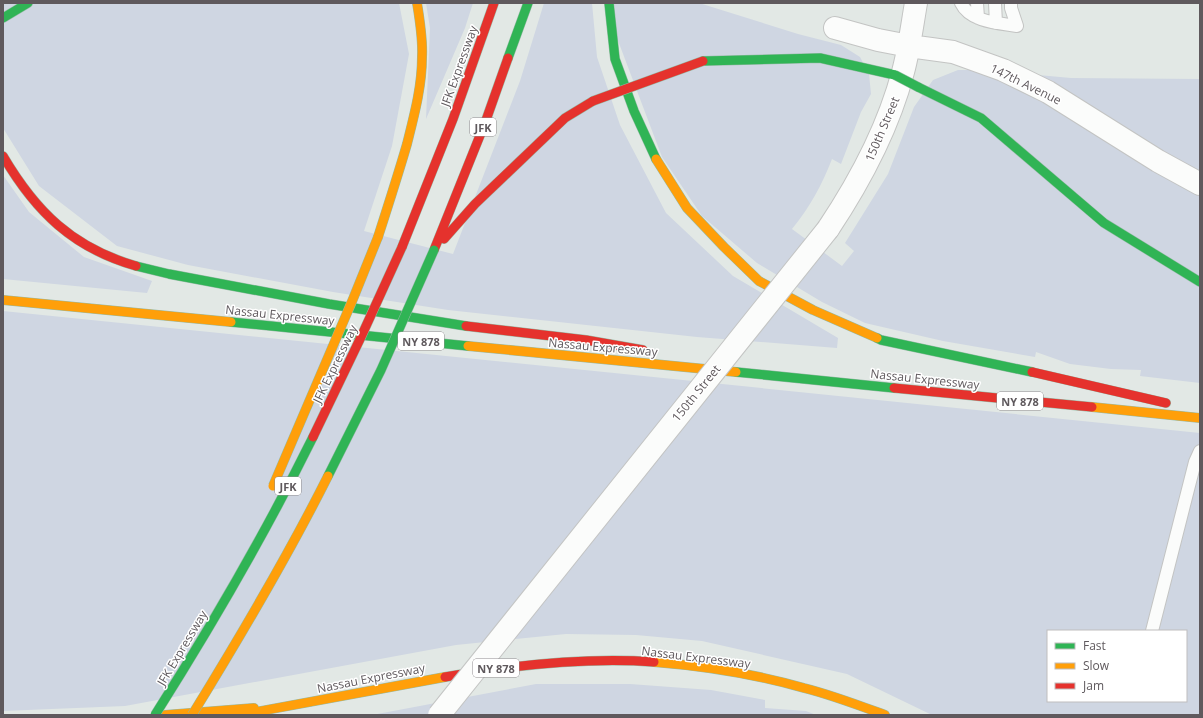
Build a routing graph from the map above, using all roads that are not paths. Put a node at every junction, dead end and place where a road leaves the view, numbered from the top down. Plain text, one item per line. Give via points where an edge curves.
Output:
1 (28, 3) edge
2 (417, 3) edge
3 (494, 3) edge
4 (528, 3) edge
5 (609, 3) edge
6 (916, 3) edge
7 (961, 3) edge
8 (977, 3) edge
9 (995, 3) edge
10 (1011, 3) edge
11 (3, 18) edge
12 (978, 18) junction
13 (996, 23) junction
14 (835, 28) dead end
15 (909, 46) junction
16 (3, 156) edge
17 (1200, 184) edge
18 (434, 250) junction
19 (1200, 282) edge
20 (3, 300) edge
21 (655, 352) dead end
22 (701, 360) dead end
23 (840, 383) junction
24 (1200, 411) edge
25 (1200, 418) edge
26 (1200, 450) edge
27 (269, 496) dead end
28 (253, 532) dead end
29 (222, 605) junction
30 (1152, 630) edge
31 (297, 704) junction
32 (155, 715) edge
33 (165, 715) edge
34 (192, 715) edge
35 (239, 715) edge
36 (439, 715) edge
37 (885, 715) edge

1 - 11 highway
2 - 27 highway, bridge via 423,52 420,91 402,162 378,237
3 - 29 highway, JFK Expressway / JFK, bridge via 453,119 402,247 290,483
4 - 18 highway, JFK via 485,123
5 - 24 highway via 615,60 634,111 656,158 687,208 759,281 813,310 881,340
6 - 15 street, 150th Street
7 - 12 lane via 964,10
8 - 12 lane
9 - 13 lane
10 - 13 lane via 1016,26
12 - 13 lane
14 - 15 street, 147th Avenue
15 - 17 street, 147th Avenue via 953,52 1003,70 1048,92 1158,161
15 - 36 street, 150th Street, bridge via 896,96 880,136 863,173 828,229
16 - 21 highway via 37,206 52,220 86,245 125,263 169,274 329,304 437,322 586,340
18 - 19 highway, bridge via 475,204 565,118 593,101 703,61 820,58 895,75 981,118 1104,223
18 - 34 highway, JFK, bridge via 383,364 324,484 264,595
20 - 23 highway, Nassau Expressway / NY 878
22 - 23 highway
23 - 25 highway, Nassau Expressway / NY 878
26 - 30 lane
28 - 29 highway, bridge
29 - 32 highway, JFK Expressway / JFK, bridge
31 - 33 highway
31 - 35 highway, Nassau Expressway / NY 878
31 - 37 highway, Nassau Expressway / NY 878 via 504,667 611,660 686,665 759,677 841,699

